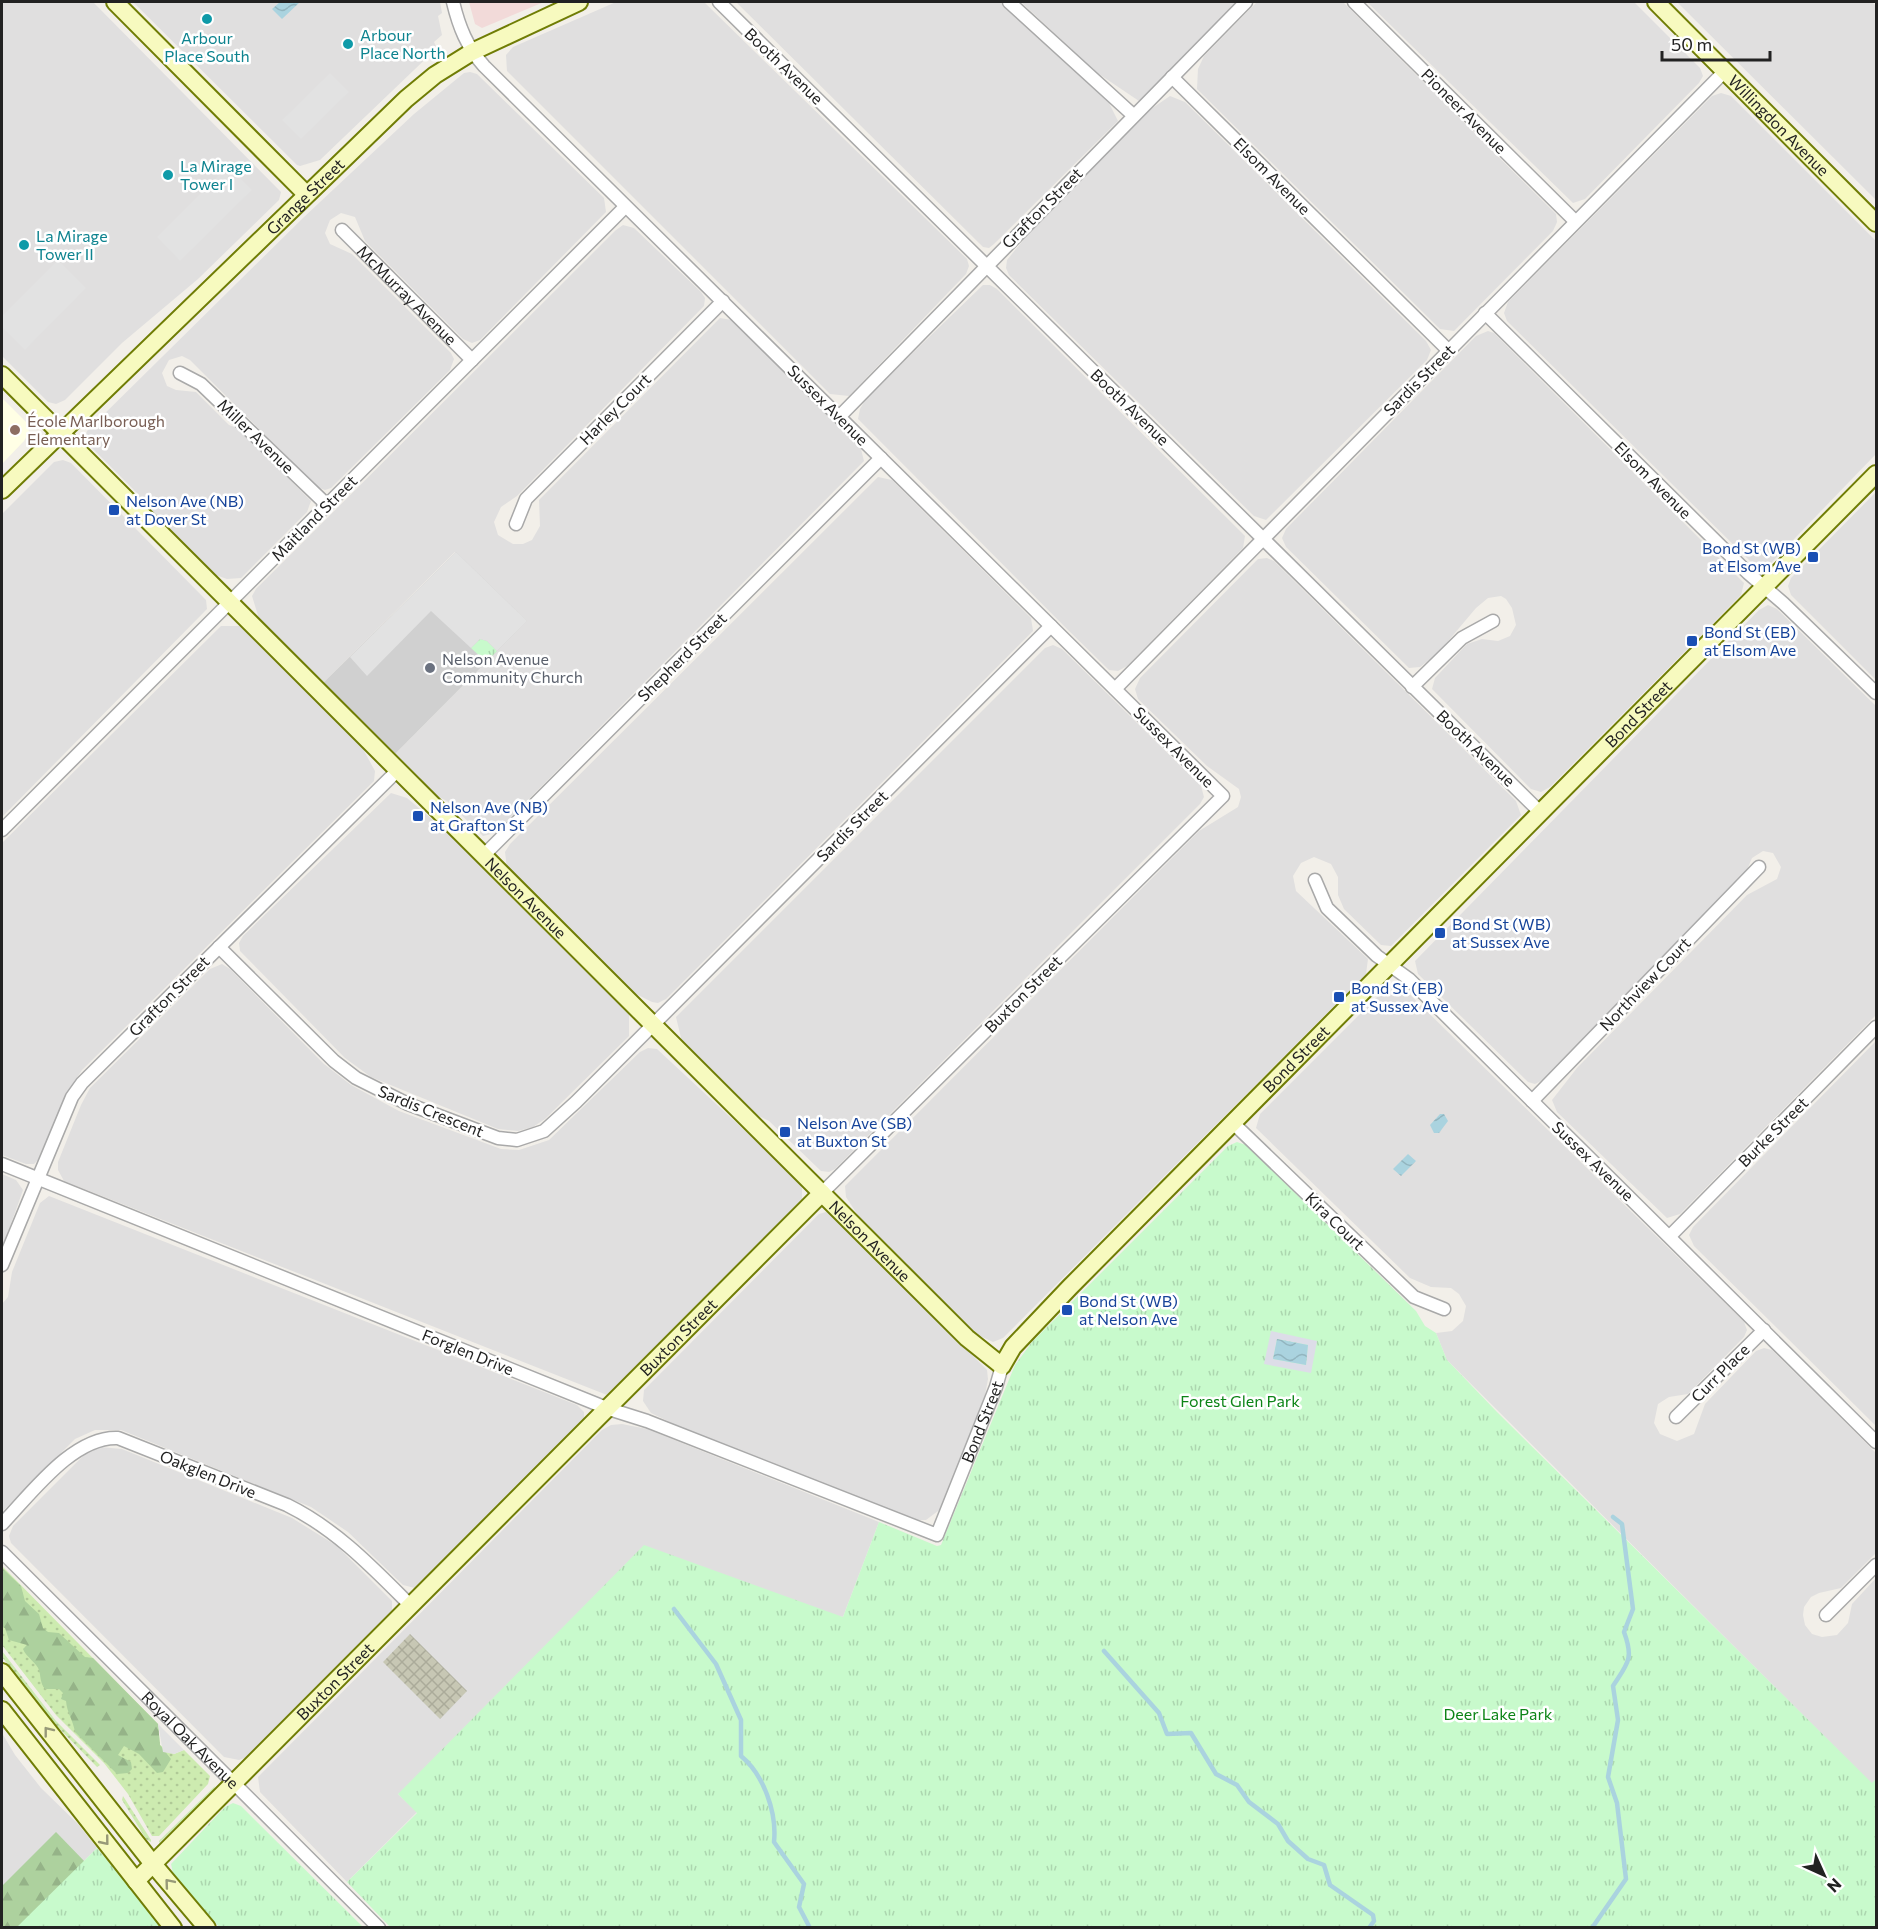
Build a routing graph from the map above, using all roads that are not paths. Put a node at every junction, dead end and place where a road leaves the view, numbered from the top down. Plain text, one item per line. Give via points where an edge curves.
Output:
1 (115, 2) edge
2 (453, 2) edge
3 (579, 2) edge
4 (719, 2) edge
5 (1009, 2) edge
6 (1246, 2) edge
7 (1354, 2) edge
8 (1656, 2) edge
9 (472, 52) junction
10 (1725, 71) junction
11 (1172, 77) junction
12 (1133, 116) junction
13 (306, 194) junction
14 (625, 207) junction
15 (1575, 221) junction
16 (1876, 223) edge
17 (342, 230) dead end
18 (986, 265) junction
19 (723, 301) junction
20 (1485, 313) junction
21 (1448, 350) junction
22 (471, 360) junction
23 (180, 373) dead end
24 (2, 375) edge
25 (839, 417) junction
26 (60, 433) junction
27 (881, 458) junction
28 (1876, 474) edge
29 (2, 490) edge
30 (327, 505) junction
31 (516, 524) dead end
32 (1263, 538) junction
33 (1763, 587) junction
34 (230, 602) junction
35 (1492, 621) dead end
36 (1051, 626) junction
37 (1412, 687) junction
38 (1115, 689) junction
39 (1876, 693) edge
40 (398, 770) junction
41 (1223, 796) joint
42 (1541, 813) junction
43 (2, 830) edge
44 (483, 856) junction
45 (1759, 867) dead end
46 (1315, 880) dead end
47 (219, 947) junction
48 (1389, 965) junction
49 (652, 1026) junction
50 (1876, 1027) edge
51 (1532, 1101) junction
52 (1233, 1123) junction
53 (2, 1164) edge
54 (39, 1179) junction
55 (822, 1193) junction
56 (1670, 1236) junction
57 (2, 1265) edge
58 (1444, 1309) dead end
59 (1764, 1330) junction
60 (1002, 1366) junction
61 (609, 1409) junction
62 (1676, 1416) dead end
63 (1876, 1442) edge
64 (2, 1524) edge
65 (937, 1535) joint
66 (2, 1552) edge
67 (1876, 1565) edge
68 (411, 1606) junction
69 (1826, 1615) dead end
70 (2, 1672) edge
71 (2, 1710) edge
72 (234, 1784) junction
73 (153, 1864) junction
74 (136, 1881) junction
75 (173, 1928) edge
76 (207, 1928) edge
77 (379, 1928) edge

1 - 13 street
2 - 9 street, Sussex Avenue via 460,29
3 - 9 street, Grange Street
4 - 18 street, Booth Avenue
5 - 12 street
6 - 11 street, Grafton Street
7 - 15 street, Pioneer Avenue
8 - 10 street, Willingdon Avenue
9 - 13 street, Grange Street via 406,99
9 - 14 street, Sussex Avenue
10 - 15 street, Sardis Street
10 - 16 street, Willingdon Avenue
11 - 12 street, Grafton Street
11 - 21 street, Elsom Avenue
12 - 18 street, Grafton Street
13 - 26 street, Grange Street
14 - 19 street, Sussex Avenue
14 - 22 street, Maitland Street
15 - 20 street, Sardis Street
17 - 22 street, McMurray Avenue
18 - 25 street, Grafton Street
18 - 32 street, Booth Avenue
19 - 25 street, Sussex Avenue
19 - 31 street, Harley Court via 526,499
20 - 21 street, Sardis Street
20 - 33 street, Elsom Avenue
21 - 32 street, Sardis Street
22 - 30 street, Maitland Street
23 - 30 street, Miller Avenue via 201,384
24 - 26 street, Nelson Avenue
25 - 27 street, Sussex Avenue
26 - 29 street, Grange Street
26 - 34 street, Nelson Avenue
27 - 36 street, Sussex Avenue
27 - 44 street, Shepherd Street
28 - 33 street, Bond Street
30 - 34 street, Maitland Street
32 - 37 street, Booth Avenue
32 - 38 street, Sardis Street
33 - 39 street, Elsom Avenue
33 - 42 street, Bond Street
34 - 40 street, Nelson Avenue
34 - 43 street, Maitland Street
35 - 37 street via 1462,638
36 - 38 street, Sussex Avenue
36 - 49 street, Sardis Street
37 - 42 street, Booth Avenue
38 - 41 street, Sussex Avenue
40 - 44 street, Nelson Avenue
40 - 47 street, Grafton Street
41 - 55 street, Buxton Street
42 - 48 street, Bond Street
44 - 49 street, Nelson Avenue
45 - 51 street, Northview Court
46 - 48 street, Sussex Avenue via 1327,908
47 - 49 street, Sardis Crescent via 356,1078 408,1104 508,1140 526,1139 552,1125
47 - 54 street, Grafton Street via 82,1083 72,1097
48 - 51 street, Sussex Avenue via 1402,973
48 - 52 street, Bond Street
49 - 55 street, Nelson Avenue
50 - 56 street, Burke Street
51 - 56 street, Sussex Avenue
52 - 58 street, Kira Court via 1414,1298
52 - 60 street, Bond Street via 1021,1338
53 - 54 street, Forglen Drive
54 - 57 street, Grafton Street
54 - 61 street, Forglen Drive
55 - 60 street, Nelson Avenue via 967,1338
55 - 61 street, Buxton Street
56 - 59 street, Sussex Avenue
59 - 62 street, Curr Place
59 - 63 street, Sussex Avenue
60 - 65 street, Bond Street
61 - 65 street, Forglen Drive
61 - 68 street, Buxton Street
64 - 68 street, Oakglen Drive via 75,1451 99,1439 118,1438 312,1518 357,1553
66 - 72 street, Royal Oak Avenue
67 - 69 street
68 - 72 street, Buxton Street
73 -> 70 street
71 -> 74 street
72 - 73 street, Buxton Street
72 - 77 street, Royal Oak Avenue
73 - 74 street, Buxton Street
76 -> 73 street
74 - 75 street

